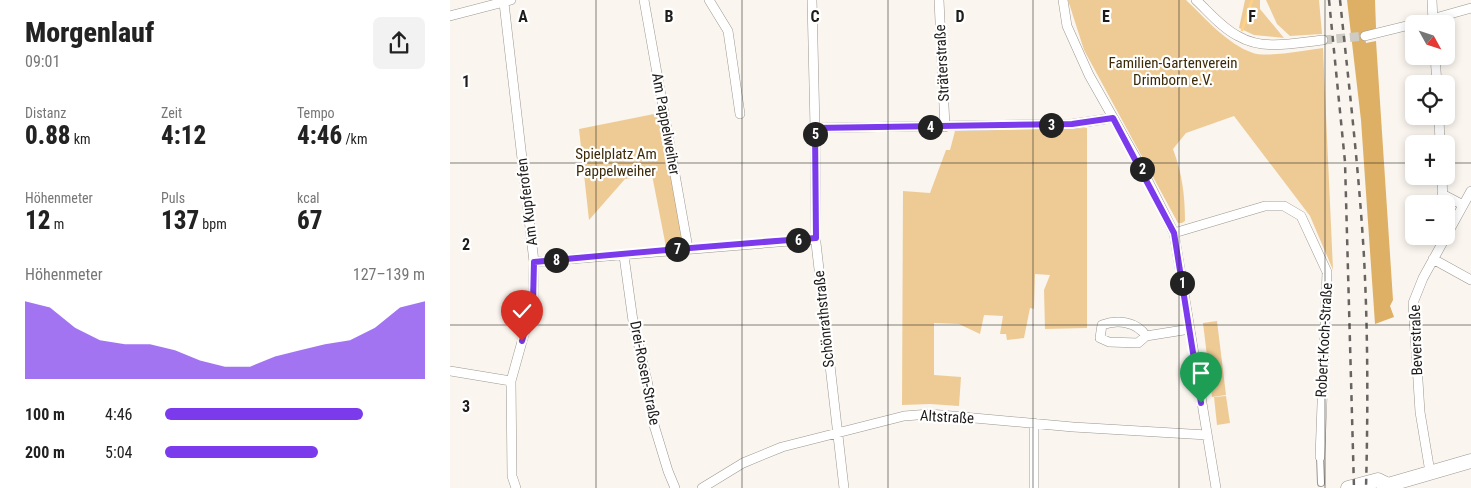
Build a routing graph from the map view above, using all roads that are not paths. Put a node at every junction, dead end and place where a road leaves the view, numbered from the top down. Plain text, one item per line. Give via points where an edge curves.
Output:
1 (644, 0) edge
2 (709, 0) edge
3 (812, 0) edge
4 (939, 0) edge
5 (1062, 0) edge
6 (1196, 0) edge
7 (1432, 0) edge
8 (508, 2) edge
9 (1471, 8) edge
10 (1433, 15) edge
11 (1451, 15) edge
12 (450, 16) edge
13 (1405, 26) edge
14 (1365, 36) tunnel mouth
15 (1323, 40) tunnel mouth
16 (740, 114) dead end
17 (1113, 118) junction
18 (945, 127) junction
19 (815, 128) junction
20 (1471, 191) edge
21 (1455, 203) edge
22 (1464, 205) junction
23 (1455, 216) edge
24 (1174, 233) junction
25 (816, 238) junction
26 (1440, 245) edge
27 (688, 248) junction
28 (624, 256) junction
29 (1434, 259) junction
30 (534, 262) junction
31 (1471, 280) edge
32 (1190, 329) junction
33 (1146, 336) junction
34 (450, 372) edge
35 (510, 381) junction
36 (1034, 423) junction
37 (837, 433) junction
38 (1207, 435) junction
39 (1320, 457) joint
40 (1471, 461) edge
41 (1430, 472) junction
42 (1321, 483) dead end
43 (1386, 487) edge
44 (516, 488) edge
45 (675, 488) edge
46 (702, 488) edge
47 (844, 488) edge
48 (1034, 488) edge
49 (1216, 488) edge
50 (1348, 488) edge

1 - 27 street, Am Pappelweiher
2 - 16 street via 728,31
3 - 19 street, Schönrathstraße
4 - 18 street, Sträterstraße
5 - 17 street via 1067,26
6 - 15 street via 1238,36 1258,44
7 - 10 street
8 - 12 street
8 - 30 street, Am Kupferofen
9 - 11 street
13 - 14 street
17 - 18 street via 1072,124
17 - 24 street
18 - 19 street
19 - 25 street, Schönrathstraße
20 - 22 street, Beverstraße
21 - 22 street
22 - 23 street, Beverstraße
24 - 32 street
24 - 39 street, Robert-Koch-Straße via 1266,206 1284,206 1301,216 1327,272
25 - 27 street
25 - 37 street, Schönrathstraße
26 - 29 street, Beverstraße
27 - 28 street
28 - 30 street
28 - 45 street, Drei-Rosen-Straße via 654,425
29 - 31 street
29 - 41 street, Beverstraße via 1413,303 1412,319 1420,412
30 - 35 street, Am Kupferofen via 533,302
32 - 33 street
32 - 38 street
33 - 33 street via 1138,343 1109,342 1100,338 1100,329 1108,323 1130,323 1138,326
34 - 35 street
35 - 44 street, Am Kupferofen via 512,476
36 - 37 street, Altstraße via 930,414 904,416
36 - 38 street, Altstraße
36 - 48 street
37 - 46 street, Altstraße via 782,447 744,463
37 - 47 street, Schönrathstraße
38 - 49 street
39 - 42 street, Robert-Koch-Straße
40 - 41 main road
41 - 43 main road
43 - 50 main road via 1378,480

